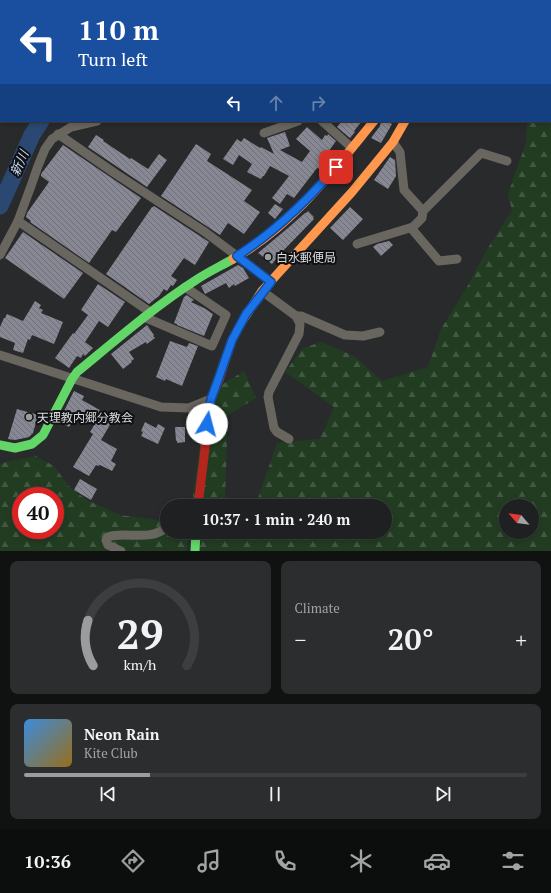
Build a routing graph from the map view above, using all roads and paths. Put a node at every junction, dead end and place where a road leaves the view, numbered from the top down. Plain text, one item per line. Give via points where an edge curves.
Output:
1 (92, 122) edge
2 (295, 122) edge
3 (323, 122) edge
4 (373, 122) edge
5 (404, 122) edge
6 (264, 133) dead end
7 (58, 134) junction
8 (392, 142) junction
9 (352, 148) junction
10 (507, 161) dead end
11 (423, 211) junction
12 (18, 221) junction
13 (411, 228) junction
14 (357, 244) dead end
15 (0, 255) edge
16 (237, 256) junction
17 (457, 260) dead end
18 (271, 282) junction
19 (185, 287) junction
20 (262, 291) junction
21 (147, 315) junction
22 (296, 316) junction
23 (380, 332) dead end
24 (0, 355) edge
25 (72, 379) junction
26 (211, 399) junction
27 (289, 439) dead end
28 (0, 445) edge
29 (199, 499) edge
30 (160, 532) edge
31 (196, 539) edge
32 (121, 551) edge
33 (195, 551) edge

1 - 7 street via 71,126
2 - 6 street
3 - 9 street
4 - 9 street
5 - 8 street
7 - 12 street via 45,149
7 - 16 street
8 - 11 street via 400,152 404,190
8 - 18 street via 352,192
9 - 16 street via 305,202 257,244
10 - 11 street via 481,153
11 - 13 street via 422,218
12 - 15 street
12 - 21 street
13 - 14 street
13 - 17 street via 439,261
16 - 18 street
16 - 19 street
18 - 20 street
19 - 21 street
19 - 21 street via 226,315 212,346
20 - 22 street
20 - 26 street via 232,340
21 - 25 street via 77,372
22 - 23 street via 345,335 363,336
22 - 27 street via 300,324 299,334 268,397 274,428
24 - 25 street
25 - 26 street via 161,407 189,408
25 - 28 street via 43,435 32,444 15,448
26 - 29 street
30 - 32 street via 153,535 108,537 108,545
31 - 33 street

